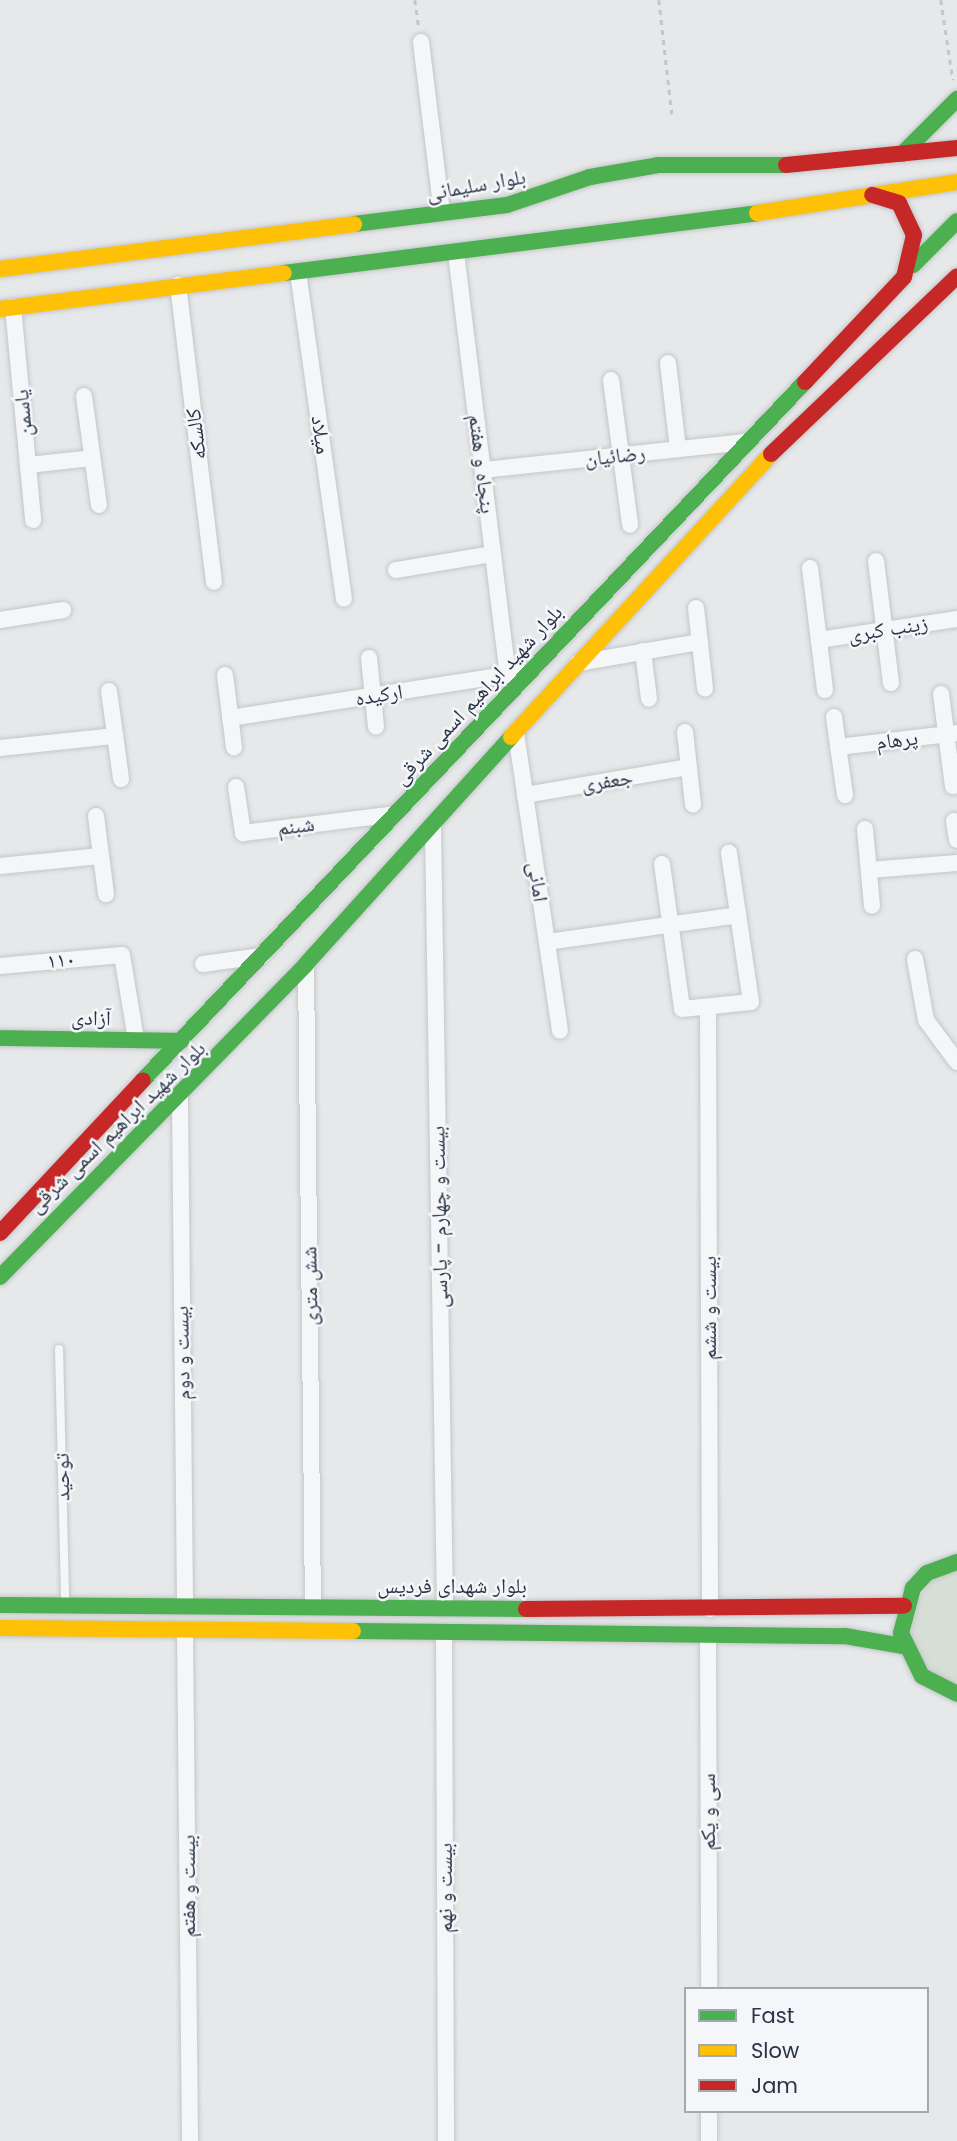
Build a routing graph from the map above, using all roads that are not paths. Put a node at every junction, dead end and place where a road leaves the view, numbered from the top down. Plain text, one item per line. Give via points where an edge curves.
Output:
1 (421, 42) road end
2 (956, 99) edge
3 (957, 148) edge
4 (902, 154) junction
5 (957, 182) edge
6 (858, 196) junction
7 (442, 213) junction
8 (957, 221) edge
9 (456, 253) junction
10 (0, 269) edge
11 (298, 271) junction
12 (957, 275) edge
13 (904, 277) junction
14 (178, 285) junction
15 (7, 308) edge
16 (668, 363) dead end
17 (611, 380) dead end
18 (84, 396) dead end
19 (747, 442) junction
20 (678, 449) junction
21 (619, 456) junction
22 (92, 458) junction
23 (28, 465) junction
24 (483, 470) junction
25 (99, 505) dead end
26 (33, 520) dead end
27 (630, 526) dead end
28 (494, 554) junction
29 (876, 561) dead end
30 (810, 568) dead end
31 (396, 570) dead end
32 (214, 582) dead end
33 (344, 599) dead end
34 (696, 608) dead end
35 (63, 610) dead end
36 (957, 619) edge
37 (0, 620) edge
38 (884, 630) junction
39 (819, 640) junction
40 (700, 642) junction
41 (643, 651) junction
42 (369, 657) dead end
43 (576, 663) junction
44 (529, 672) junction
45 (225, 675) dead end
46 (508, 675) junction
47 (891, 683) dead end
48 (705, 688) dead end
49 (825, 690) dead end
50 (109, 691) dead end
51 (941, 694) dead end
52 (373, 696) junction
53 (649, 699) dead end
54 (834, 718) dead end
55 (230, 719) junction
56 (376, 727) dead end
57 (685, 732) dead end
58 (516, 733) junction
59 (952, 733) edge
60 (115, 736) junction
61 (234, 747) dead end
62 (838, 747) junction
63 (0, 748) edge
64 (689, 768) junction
65 (121, 779) dead end
66 (953, 786) dead end
67 (236, 788) dead end
68 (525, 795) junction
69 (845, 795) dead end
70 (693, 805) dead end
71 (395, 814) junction
72 (96, 816) dead end
73 (954, 821) dead end
74 (433, 826) junction
75 (865, 830) dead end
76 (957, 840) edge
77 (729, 853) dead end
78 (101, 856) junction
79 (957, 863) edge
80 (662, 864) dead end
81 (0, 866) edge
82 (869, 870) junction
83 (106, 894) dead end
84 (872, 906) dead end
85 (738, 915) junction
86 (671, 923) junction
87 (547, 942) junction
88 (261, 956) junction
89 (915, 959) dead end
90 (203, 964) dead end
91 (306, 964) junction
92 (0, 966) edge
93 (708, 1007) junction
94 (560, 1031) dead end
95 (0, 1038) edge
96 (136, 1040) junction
97 (181, 1041) junction
98 (957, 1062) edge
99 (180, 1099) junction
100 (0, 1233) edge
101 (0, 1278) edge
102 (59, 1349) dead end
103 (957, 1562) edge
104 (0, 1605) edge
105 (65, 1605) junction
106 (185, 1606) junction
107 (904, 1606) junction
108 (313, 1607) junction
109 (445, 1607) junction
110 (710, 1609) junction
111 (0, 1628) edge
112 (186, 1630) junction
113 (444, 1634) junction
114 (708, 1636) junction
115 (903, 1646) junction
116 (957, 1694) edge
117 (709, 1987) edge
118 (709, 2113) edge
119 (190, 2141) edge
120 (446, 2141) edge
121 (709, 2141) edge

1 - 7 street
2 - 4 main road
3 - 4 main road, بلوار سلیمانی
4 - 7 main road, بلوار سلیمانی via 763,167 658,164 590,177 508,205
5 - 6 main road
6 - 9 main road
6 - 13 main road, بلوار شهید ابراهیم اسمی شرقی via 881,194 910,219 916,248
7 - 10 main road, بلوار سلیمانی
8 - 13 main road
9 - 11 main road
9 - 24 street, پنجاه و هفتم
11 - 14 main road
11 - 33 street, میلاد
12 - 43 main road, بلوار شهید ابراهیم اسمی شرقی via 868,355
13 - 19 main road, بلوار شهید ابراهیم اسمی شرقی
14 - 15 main road
14 - 32 street, کالسکه
15 - 23 street, یاسمن
16 - 20 street
17 - 21 street
18 - 22 street
19 - 20 street, رضائیان
19 - 44 main road, بلوار شهید ابراهیم اسمی شرقی
20 - 21 street, رضائیان
21 - 24 street, رضائیان
21 - 27 street
22 - 23 street
22 - 25 street
23 - 26 street, یاسمن
24 - 28 street, پنجاه و هفتم
28 - 31 street
28 - 46 street, پنجاه و هفتم
29 - 38 street
30 - 39 street, زینب کبری
34 - 40 street
35 - 37 street
36 - 38 street, زینب کبری
38 - 39 street, زینب کبری
38 - 47 street
39 - 49 street, زینب کبری
40 - 41 street
40 - 48 street
41 - 43 street
41 - 53 street
42 - 52 street
43 - 58 main road, بلوار شهید ابراهیم اسمی شرقی
44 - 46 street, ارکیده
44 - 71 main road, بلوار شهید ابراهیم اسمی شرقی
45 - 55 street
46 - 52 street, ارکیده
50 - 60 street
51 - 59 street
52 - 55 street, ارکیده
52 - 56 street
54 - 62 street
55 - 61 street
57 - 64 street
58 - 68 street, امانی
58 - 74 main road, بلوار شهید ابراهیم اسمی شرقی
59 - 62 street, پرهام
59 - 66 street
60 - 63 street
60 - 65 street
62 - 69 street
64 - 68 street, جعفری
64 - 70 street
67 - 71 street, شبنم via 243,833
68 - 87 street, امانی
71 - 88 main road, بلوار شهید ابراهیم اسمی شرقی
72 - 78 street
73 - 76 street
74 - 91 main road, بلوار شهید ابراهیم اسمی شرقی
74 - 109 street, بیست و چهارم - پارسی
75 - 82 street
77 - 85 street
78 - 81 street
78 - 83 street
79 - 82 street
80 - 86 street
82 - 84 street
85 - 86 street
85 - 93 street via 751,1003
86 - 87 street
86 - 93 street via 682,1009
87 - 94 street, امانی
88 - 90 street
88 - 97 main road, بلوار شهید ابراهیم اسمی شرقی
89 - 98 street via 926,1020
91 - 99 main road, بلوار شهید ابراهیم اسمی شرقی
91 - 108 street, شش متری
92 - 96 street, ۱۱۰ via 122,955
93 - 110 street, بیست و ششم
95 - 96 main road, آزادی
96 - 97 main road, آزادی
97 - 100 main road, بلوار شهید ابراهیم اسمی شرقی
99 - 101 main road, بلوار شهید ابراهیم اسمی شرقی
99 - 106 street, بیست و دوم
102 - 105 lane, توحید
103 - 107 main road via 927,1573
104 - 105 main road, بلوار شهدای فردیس
105 - 106 main road, بلوار شهدای فردیس
106 - 108 main road, بلوار شهدای فردیس
107 - 110 main road, بلوار شهدای فردیس
107 - 115 main road
108 - 109 main road, بلوار شهدای فردیس
109 - 110 main road, بلوار شهدای فردیس
111 - 112 main road
112 - 113 main road
112 - 119 street, بیست و هفتم
113 - 114 main road
113 - 120 street, بیست و نهم
114 - 115 main road via 870,1637
114 - 117 street, سی و یکم
115 - 116 main road via 922,1676
118 - 121 street

